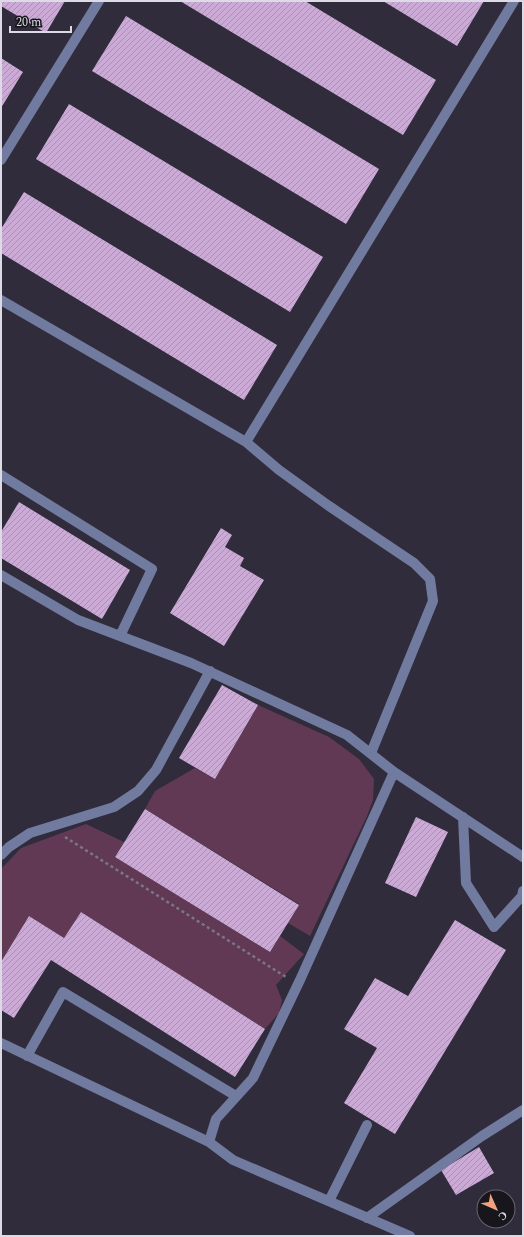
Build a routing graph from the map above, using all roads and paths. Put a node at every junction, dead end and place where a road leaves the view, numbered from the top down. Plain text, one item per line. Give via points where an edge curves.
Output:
1 (99, 1) edge
2 (514, 1) edge
3 (1, 160) edge
4 (1, 300) edge
5 (246, 442) junction
6 (1, 475) edge
7 (1, 575) edge
8 (120, 636) junction
9 (210, 672) junction
10 (371, 753) junction
11 (394, 772) junction
12 (463, 818) junction
13 (50, 828) junction
14 (1, 855) edge
15 (523, 857) edge
16 (523, 891) edge
17 (298, 984) junction
18 (1, 1044) edge
19 (26, 1056) junction
20 (236, 1096) junction
21 (523, 1110) edge
22 (368, 1125) dead end
23 (209, 1142) junction
24 (329, 1201) junction
25 (367, 1218) junction
26 (410, 1236) edge

1 - 3 lane
2 - 5 lane
4 - 5 lane
5 - 10 lane via 286,474 414,563 430,579 433,601
6 - 8 lane via 152,569
7 - 8 lane via 78,620
8 - 9 lane
9 - 10 lane via 347,735
9 - 13 lane via 156,770 138,791 114,807
10 - 11 lane
11 - 12 lane
11 - 17 lane
12 - 15 lane
12 - 16 lane via 466,883 494,927 522,896
13 - 14 lane via 30,833
13 - 17 path
17 - 20 lane via 253,1078
18 - 19 lane
19 - 20 lane via 62,992
19 - 23 lane
20 - 23 lane via 216,1120
21 - 25 lane
22 - 24 lane
23 - 24 lane via 233,1160
24 - 25 lane
25 - 26 lane

